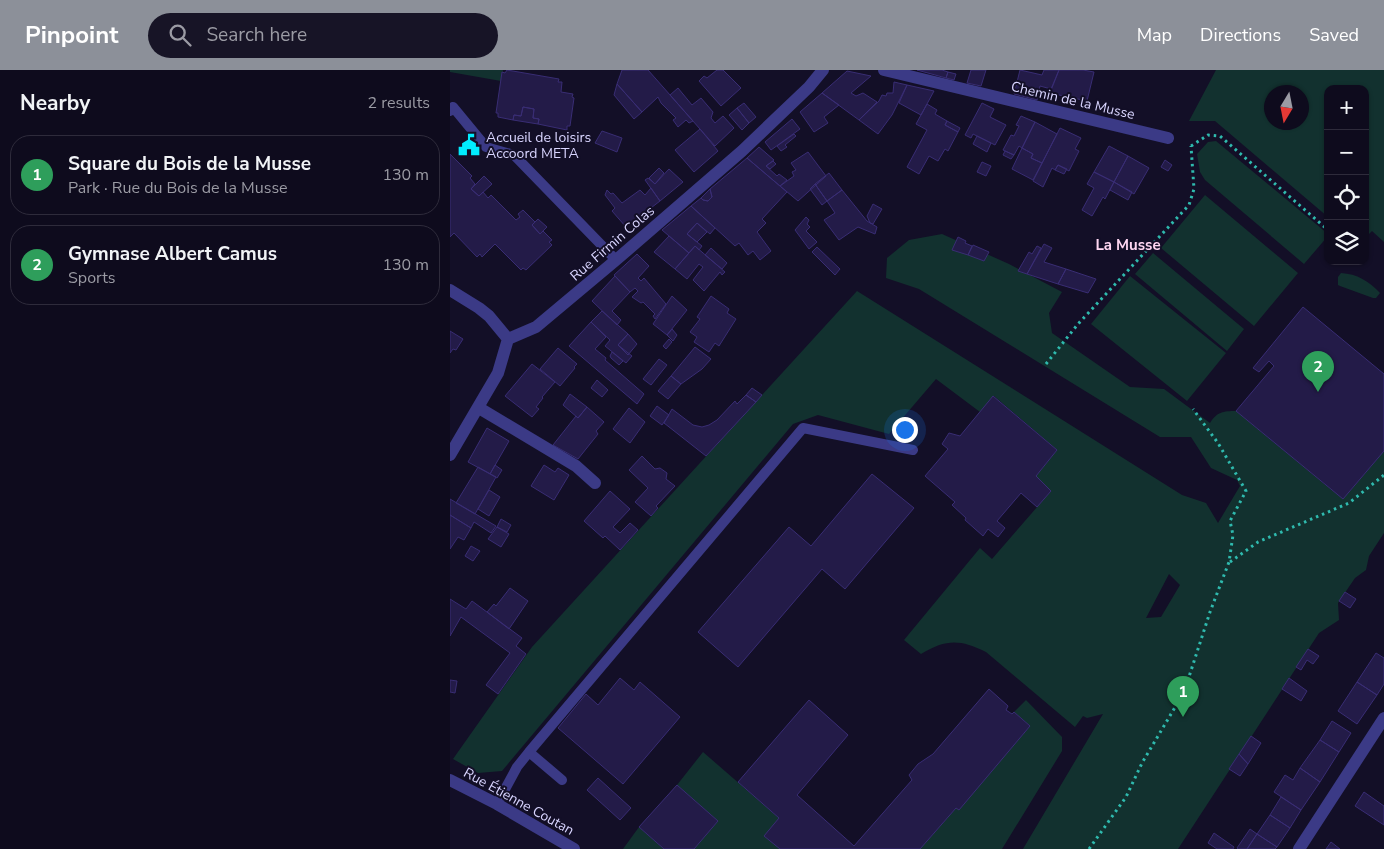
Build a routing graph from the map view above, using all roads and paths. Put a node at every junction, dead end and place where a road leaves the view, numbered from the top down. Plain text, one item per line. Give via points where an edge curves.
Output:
1 (823, 70) edge
2 (884, 70) edge
3 (450, 111) edge
4 (1168, 138) dead end
5 (1324, 227) edge
6 (616, 260) junction
7 (450, 290) edge
8 (508, 339) junction
9 (1046, 364) dead end
10 (478, 408) junction
11 (1193, 409) dead end
12 (913, 450) dead end
13 (450, 455) edge
14 (1384, 475) edge
15 (595, 483) dead end
16 (1229, 562) junction
17 (1384, 718) edge
18 (529, 752) junction
19 (450, 780) edge
20 (562, 780) dead end
21 (497, 804) junction
22 (574, 849) edge
23 (1089, 849) edge
24 (1300, 849) edge

1 - 6 street, Rue Firmin Colas via 742,151
2 - 4 street, Chemin de la Musse
3 - 6 lane via 453,107 486,147 514,155
5 - 9 path via 1220,136 1208,135 1191,146 1194,189 1189,204 1078,324
6 - 8 street, Rue Firmin Colas via 536,327
7 - 8 street via 489,316
8 - 10 street via 498,373
10 - 13 street
10 - 15 street via 576,466
11 - 16 path via 1218,443 1246,491 1230,521 1233,535
12 - 18 lane via 803,428
14 - 16 path via 1349,503 1258,542
16 - 23 path via 1187,683 1126,797
17 - 24 street
18 - 20 lane
18 - 21 lane
19 - 21 street, Rue Étienne Coutan
21 - 22 street, Rue Étienne Coutan

